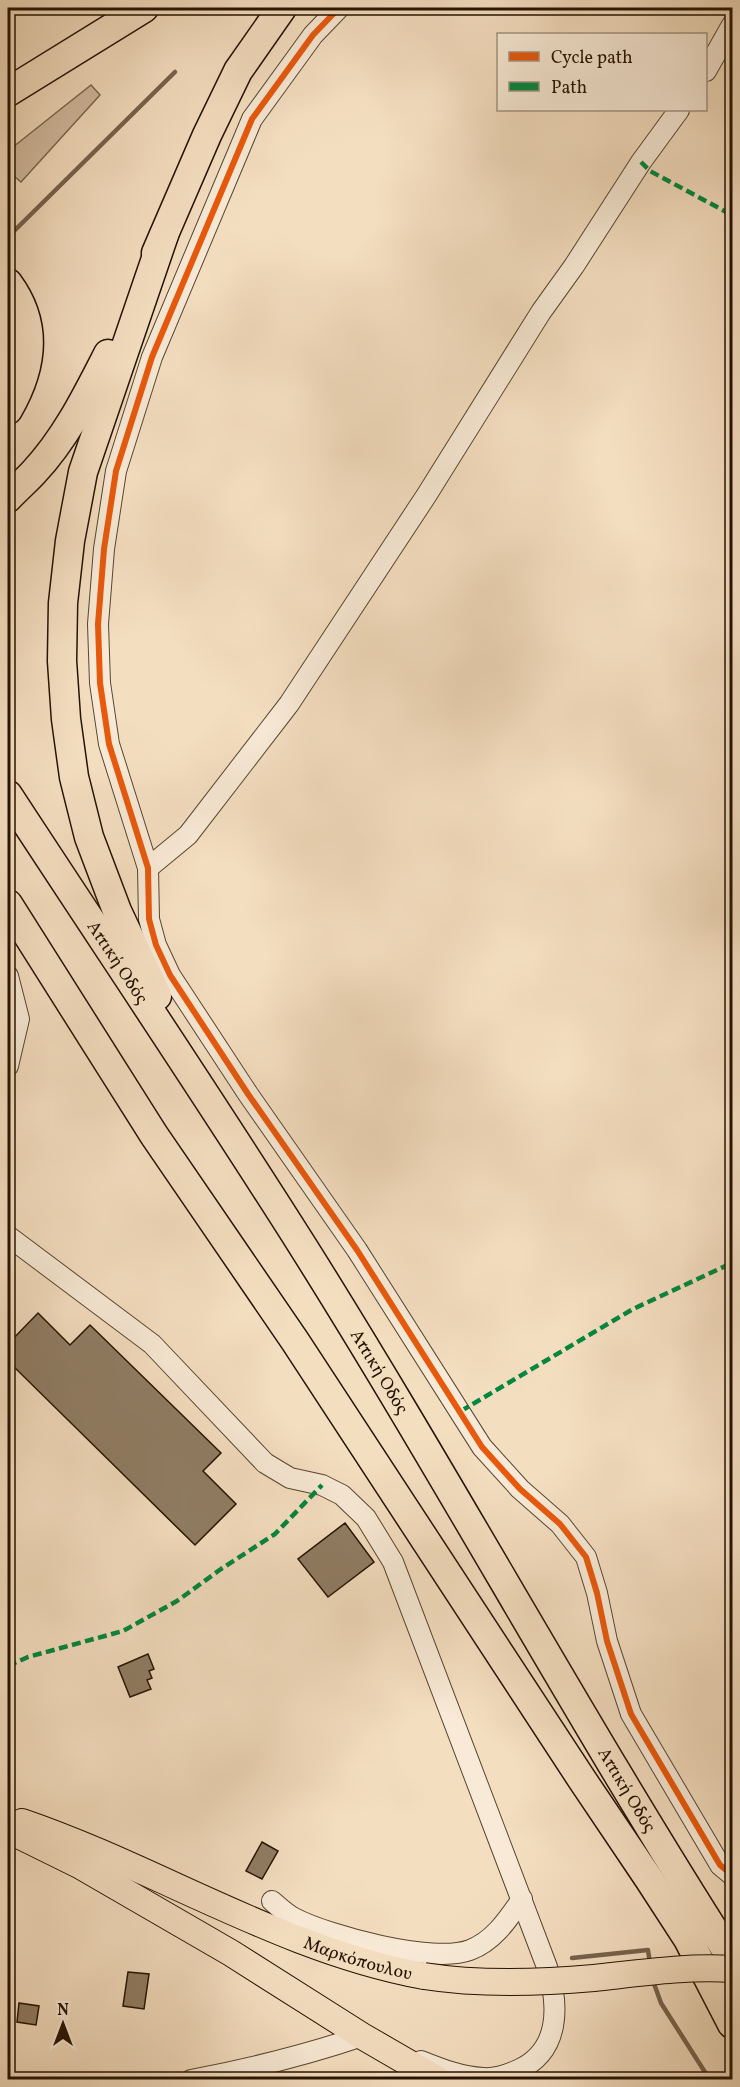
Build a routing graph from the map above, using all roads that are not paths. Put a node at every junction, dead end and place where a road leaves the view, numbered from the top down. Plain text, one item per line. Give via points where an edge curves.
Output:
1 (144, 8) edge
2 (282, 8) edge
3 (339, 8) edge
4 (732, 25) edge
5 (707, 68) edge
6 (8, 92) edge
7 (678, 111) edge
8 (164, 235) junction
9 (13, 291) edge
10 (8, 411) edge
11 (8, 498) edge
12 (8, 795) edge
13 (148, 868) junction
14 (8, 904) edge
15 (8, 976) edge
16 (175, 1048) junction
17 (8, 1066) edge
18 (8, 1236) edge
19 (8, 1817) edge
20 (8, 1830) edge
21 (732, 1875) edge
22 (522, 1899) junction
23 (272, 1901) dead end
24 (732, 1959) edge
25 (732, 1969) edge
26 (732, 2024) edge
27 (362, 2036) junction
28 (191, 2079) edge
29 (438, 2079) edge

1 - 6 highway
2 - 8 highway via 238,71
3 - 13 street via 313,35 252,119 152,357 116,471 98,624 100,683 109,744
4 - 5 street
7 - 13 street via 541,312 426,496 288,704 188,835
8 - 11 highway via 87,396 41,464
8 - 16 highway via 83,472 63,603 62,661 74,777 89,837 117,911 155,990
9 - 10 highway via 26,317 29,339 21,383
12 - 16 highway, Αττική Οδός
13 - 21 street via 148,919 170,975 357,1250 482,1447 520,1489 560,1524 586,1557 631,1714 720,1865
14 - 26 highway, Αττική Οδός via 154,1136 295,1341 649,1879 687,1939
15 - 17 street via 19,1019
16 - 24 highway, Αττική Οδός via 302,1245 608,1761
18 - 22 street via 152,1344 265,1463 290,1478 322,1485 342,1495 366,1518 393,1562
19 - 25 main road, Μαρκόπουλου, bridge via 88,1847 306,1942 424,1976 518,1982
20 - 27 main road via 79,1865 231,1953
22 - 23 street via 488,1940 459,1953 421,1952 357,1941 292,1918
22 - 27 street via 550,1976 555,2005 550,2039 534,2061 500,2077 471,2077
27 - 28 street via 246,2069
27 - 29 main road

